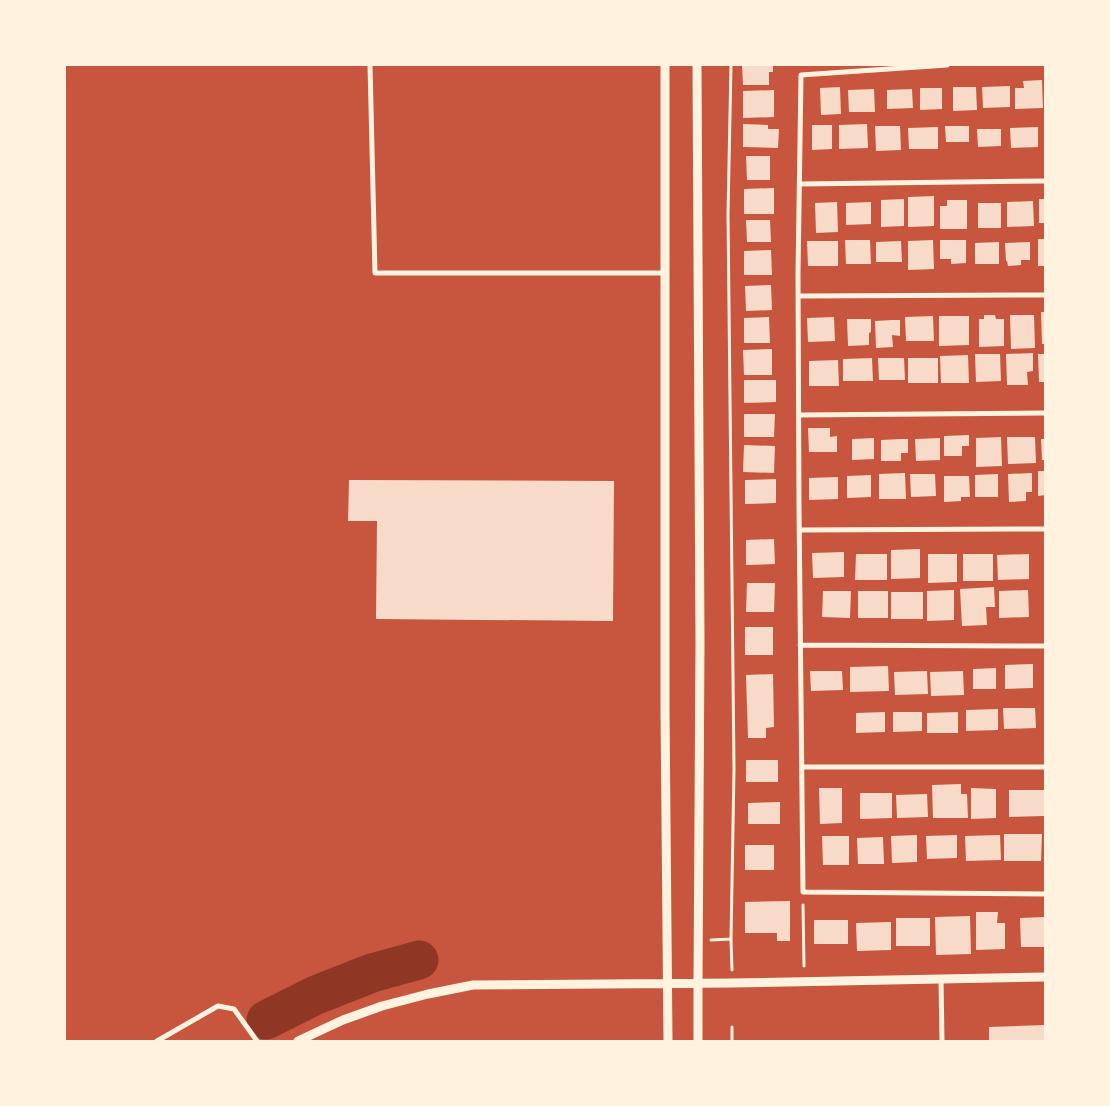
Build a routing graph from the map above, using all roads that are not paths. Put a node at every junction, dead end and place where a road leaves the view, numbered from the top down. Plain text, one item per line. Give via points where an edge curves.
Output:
1 (370, 65) edge
2 (666, 65) edge
3 (697, 65) edge
4 (947, 65) edge
5 (1045, 181) edge
6 (800, 184) junction
7 (666, 273) junction
8 (1045, 295) edge
9 (799, 296) junction
10 (1045, 413) edge
11 (799, 415) junction
12 (1045, 529) edge
13 (799, 530) junction
14 (800, 644) junction
15 (1045, 646) edge
16 (802, 767) junction
17 (1045, 768) edge
18 (1045, 894) edge
19 (1045, 976) edge
20 (942, 978) junction
21 (668, 983) junction
22 (698, 983) junction
23 (156, 1041) edge
24 (257, 1041) edge
25 (298, 1041) edge
26 (668, 1041) edge
27 (698, 1041) edge
28 (942, 1041) edge

1 - 7 street via 375,273
2 - 7 street
3 - 22 street
4 - 6 street via 801,75
5 - 6 street
6 - 9 street
7 - 21 street
8 - 9 street
9 - 11 street
10 - 11 street
11 - 13 street
12 - 13 street
13 - 14 street
14 - 15 street
14 - 16 street
16 - 17 street
16 - 18 street via 803,892
19 - 20 street
20 - 22 street
20 - 28 street
21 - 22 street
21 - 25 street via 473,985 382,1006
21 - 26 street
22 - 27 street
23 - 24 street via 218,1006 234,1009

